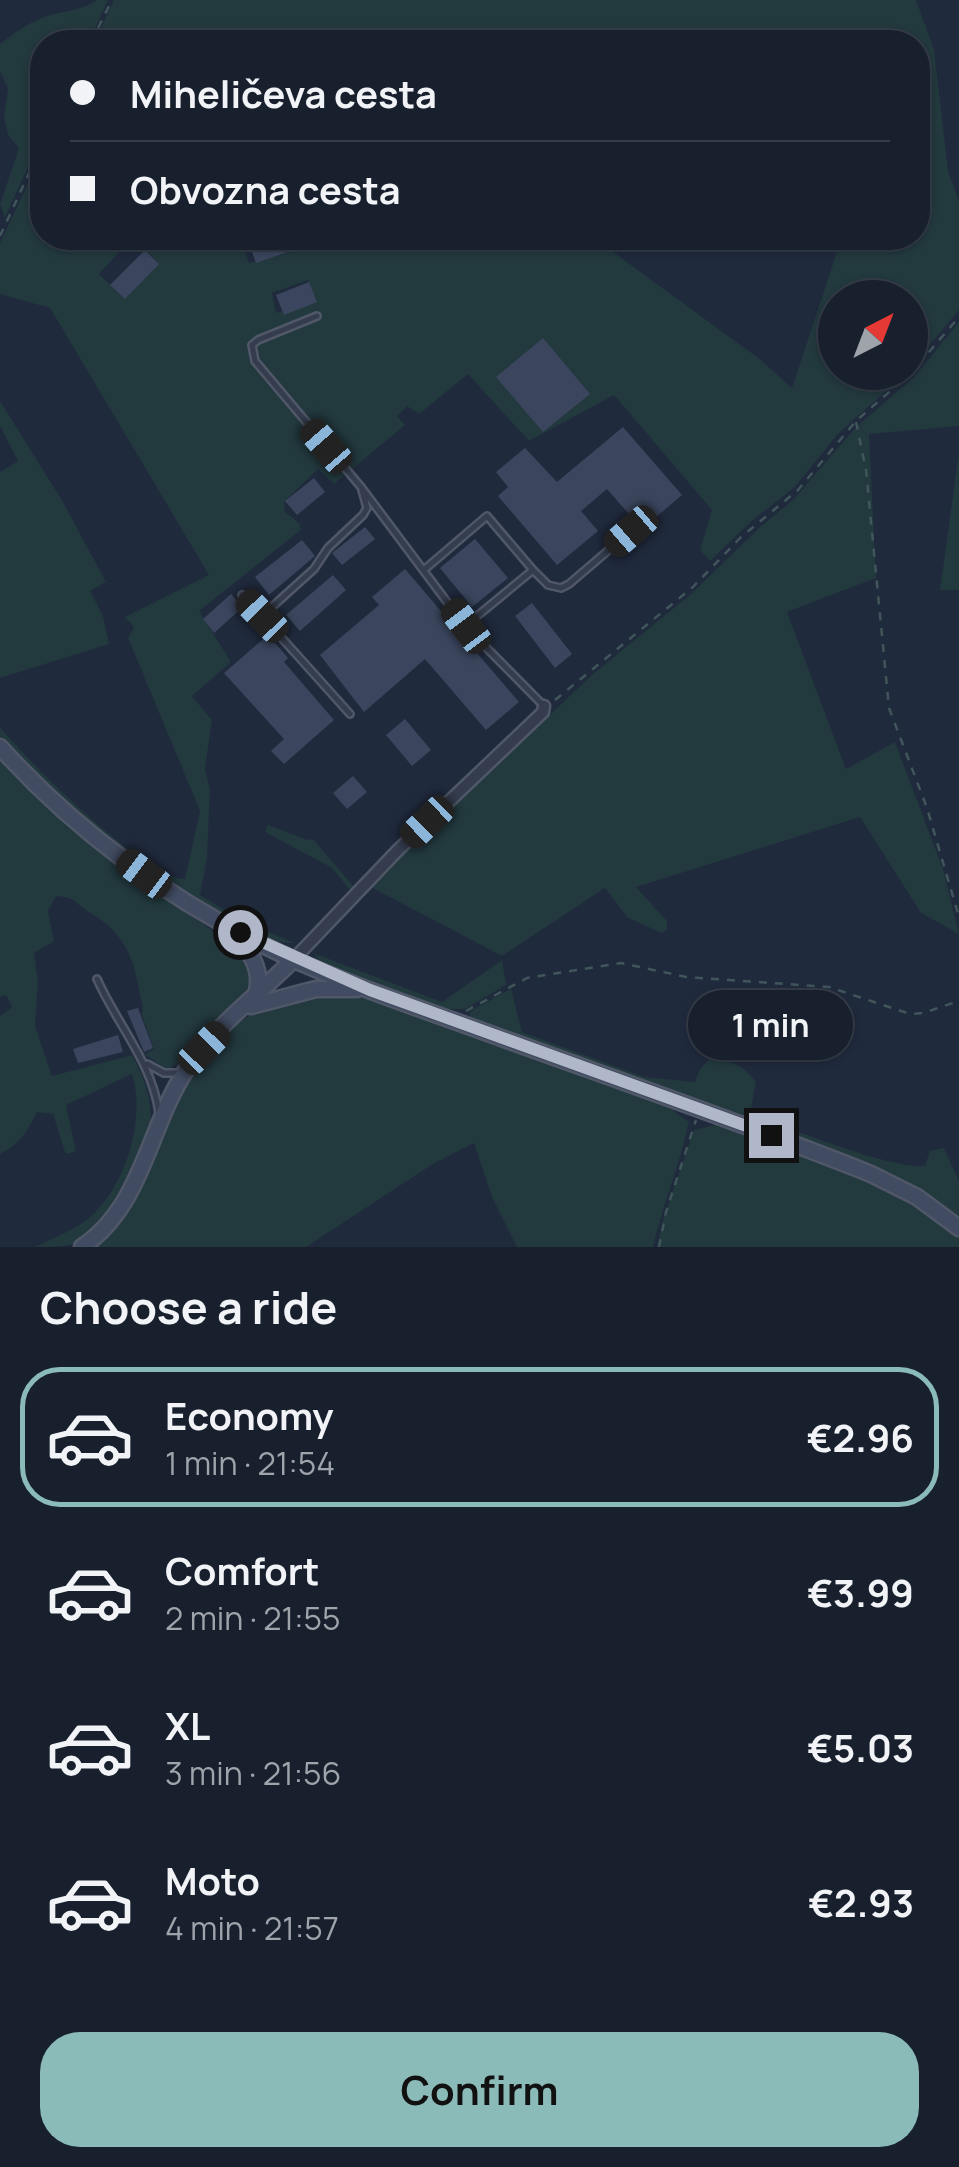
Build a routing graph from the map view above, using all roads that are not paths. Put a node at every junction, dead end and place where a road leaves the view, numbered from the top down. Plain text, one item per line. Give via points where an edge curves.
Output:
1 (318, 316) dead end
2 (361, 487) junction
3 (631, 531) dead end
4 (424, 570) junction
5 (533, 570) junction
6 (242, 595) dead end
7 (262, 616) junction
8 (466, 626) junction
9 (544, 708) joint
10 (350, 714) dead end
11 (0, 747) edge
12 (219, 921) junction
13 (294, 959) junction
14 (96, 979) dead end
15 (370, 990) junction
16 (250, 1003) junction
17 (145, 1062) junction
18 (186, 1071) junction
19 (160, 1121) junction
20 (959, 1228) edge
21 (82, 1247) edge

1 - 2 lane via 258,340 251,354
2 - 4 lane
2 - 7 lane via 363,515
3 - 5 lane via 561,588
4 - 5 lane via 487,516
4 - 8 lane
5 - 8 lane
6 - 7 lane
7 - 10 lane
8 - 9 lane
9 - 13 street
11 - 12 street via 102,842
12 - 13 street
12 - 16 street via 253,958 259,985
13 - 15 street
13 - 16 street
14 - 17 lane
15 - 16 street via 316,989
15 - 20 street via 884,1180
16 - 18 street
17 - 18 lane via 164,1073
17 - 19 lane
18 - 19 street
19 - 21 street via 126,1200

